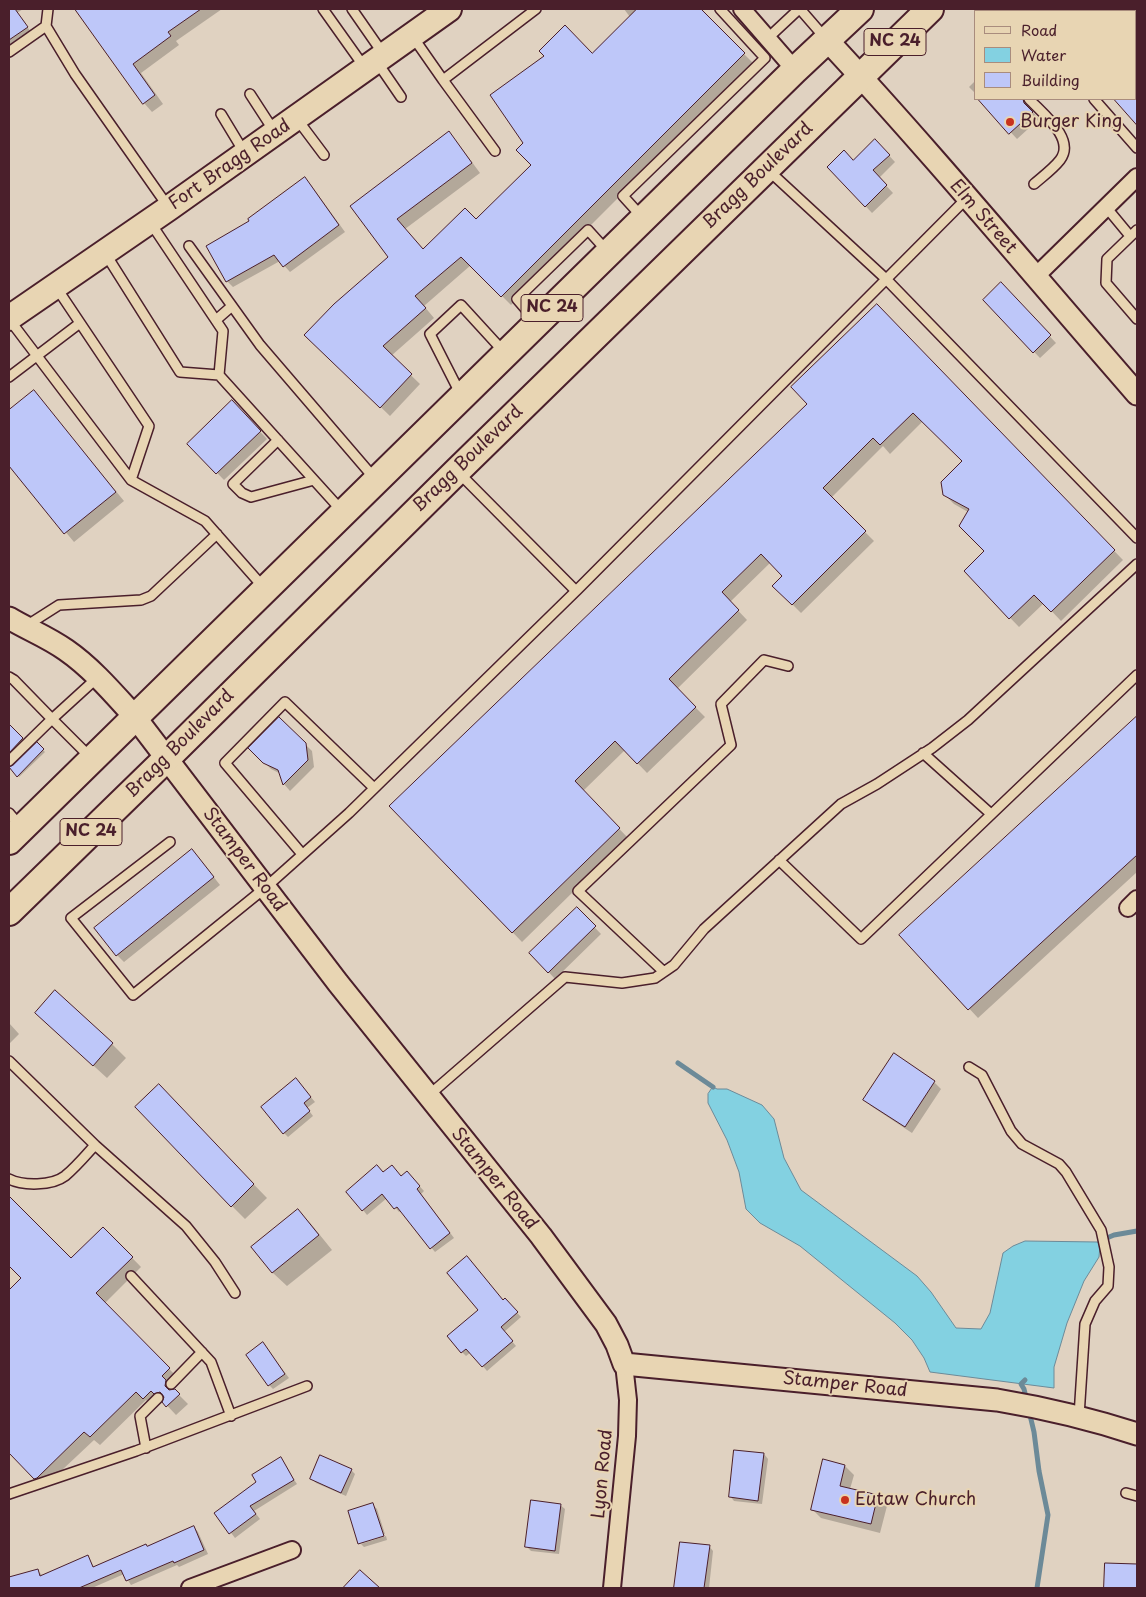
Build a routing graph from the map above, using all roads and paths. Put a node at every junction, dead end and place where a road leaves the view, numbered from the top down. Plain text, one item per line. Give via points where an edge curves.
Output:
1 (48, 9) edge
2 (323, 9) edge
3 (352, 9) edge
4 (448, 9) edge
5 (536, 9) edge
6 (720, 9) edge
7 (742, 9) edge
8 (800, 9) edge
9 (860, 9) edge
10 (930, 9) edge
11 (46, 26) junction
12 (412, 35) junction
13 (768, 38) junction
14 (828, 41) junction
15 (9, 52) edge
16 (375, 61) junction
17 (796, 70) junction
18 (861, 76) junction
19 (443, 80) junction
20 (250, 94) dead end
21 (401, 97) dead end
22 (1030, 100) edge
23 (1095, 100) edge
24 (221, 114) dead end
25 (296, 118) junction
26 (275, 133) junction
27 (1137, 148) edge
28 (495, 151) dead end
29 (245, 154) junction
30 (324, 155) dead end
31 (766, 168) junction
32 (1137, 177) edge
33 (1034, 184) dead end
34 (967, 198) junction
35 (169, 208) junction
36 (1106, 208) junction
37 (644, 219) junction
38 (150, 222) junction
39 (1134, 233) edge
40 (189, 246) dead end
41 (105, 253) junction
42 (1035, 277) junction
43 (886, 279) junction
44 (56, 287) junction
45 (232, 306) junction
46 (9, 318) edge
47 (1137, 319) edge
48 (216, 320) junction
49 (80, 323) junction
50 (506, 354) junction
51 (36, 355) junction
52 (218, 374) junction
53 (9, 377) edge
54 (1137, 394) edge
55 (462, 397) junction
56 (278, 440) junction
57 (457, 471) junction
58 (131, 480) junction
59 (314, 480) junction
60 (377, 481) junction
61 (344, 512) junction
62 (217, 534) junction
63 (1137, 538) edge
64 (1137, 564) edge
65 (266, 590) junction
66 (576, 591) junction
67 (15, 624) edge
68 (788, 666) dead end
69 (1137, 675) edge
70 (9, 677) edge
71 (98, 677) junction
72 (135, 717) junction
73 (52, 719) junction
74 (923, 753) junction
75 (92, 759) junction
76 (166, 759) junction
77 (9, 760) edge
78 (374, 788) junction
79 (991, 814) junction
80 (13, 827) edge
81 (170, 842) dead end
82 (302, 854) junction
83 (779, 860) junction
84 (265, 888) junction
85 (9, 912) edge
86 (664, 972) junction
87 (9, 1061) edge
88 (969, 1066) dead end
89 (428, 1096) junction
90 (95, 1145) junction
91 (9, 1179) edge
92 (131, 1276) dead end
93 (235, 1293) dead end
94 (202, 1352) junction
95 (624, 1364) junction
96 (170, 1384) dead end
97 (307, 1386) dead end
98 (158, 1398) dead end
99 (231, 1416) junction
100 (1078, 1416) junction
101 (1137, 1434) edge
102 (146, 1448) junction
103 (1126, 1493) dead end
104 (9, 1494) edge
105 (1137, 1496) edge
106 (292, 1550) dead end
107 (190, 1588) edge
108 (612, 1588) edge

1 - 11 lane
2 - 16 lane
3 - 16 lane
4 - 12 main road, Fort Bragg Road
5 - 19 lane
6 - 37 lane via 765,58 623,196
7 - 13 street
8 - 13 lane
8 - 14 lane
9 - 14 main road, NC 24
10 - 18 main road, Bragg Boulevard / NC 24
11 - 15 lane
11 - 35 lane via 75,74
12 - 16 main road, Fort Bragg Road
12 - 19 lane
13 - 17 street
14 - 17 main road, NC 24
14 - 18 street, Elm Street
16 - 21 lane
16 - 25 main road, Fort Bragg Road
17 - 37 main road, NC 24
18 - 31 main road, Bragg Boulevard / NC 24
18 - 34 street, Elm Street
19 - 28 lane
20 - 26 lane
22 - 33 lane via 1062,136 1066,145 1060,161
23 - 27 lane
24 - 29 lane
25 - 26 main road, Fort Bragg Road
25 - 30 lane
26 - 29 main road, Fort Bragg Road
29 - 35 main road, Fort Bragg Road
31 - 43 lane
31 - 57 main road, Bragg Boulevard / NC 24
32 - 36 street
34 - 42 street, Elm Street
34 - 43 lane
35 - 38 main road, Fort Bragg Road
36 - 39 lane
36 - 42 street
37 - 50 main road, NC 24
38 - 41 main road, Fort Bragg Road
38 - 48 lane
39 - 47 lane via 1107,259 1106,283
40 - 45 lane
41 - 44 main road, Fort Bragg Road
41 - 52 lane via 180,372
42 - 54 street, Elm Street
43 - 63 lane
43 - 66 lane
44 - 46 main road, Fort Bragg Road
44 - 49 lane
45 - 48 lane
45 - 60 lane via 260,345
46 - 51 lane
48 - 52 lane via 223,331
49 - 51 lane
49 - 58 lane via 148,426
50 - 55 main road, NC 24
50 - 55 lane via 461,305 430,334
51 - 53 lane
51 - 58 lane
52 - 56 lane
55 - 60 main road, NC 24
56 - 59 lane
56 - 59 lane via 233,484 251,497
57 - 66 lane
57 - 76 main road, Bragg Boulevard / NC 24
58 - 62 lane via 205,521
59 - 61 lane
60 - 61 main road, NC 24
61 - 65 main road, NC 24
62 - 65 lane
62 - 67 lane via 151,596 140,600 58,605
64 - 74 lane via 968,720
65 - 72 main road, NC 24
66 - 78 lane
67 - 71 street, Stamper Road via 47,637
68 - 86 lane via 764,660 721,704 731,745 578,891
69 - 79 lane
70 - 73 lane
71 - 72 street, Stamper Road
71 - 73 lane
72 - 75 main road, NC 24
72 - 76 street, Stamper Road
73 - 75 lane
73 - 77 lane
74 - 79 lane
74 - 83 lane via 840,804
75 - 80 main road, NC 24
76 - 84 street, Stamper Road
76 - 85 main road, Bragg Boulevard / NC 24
78 - 82 lane
78 - 82 lane via 285,702 225,764
79 - 83 lane via 861,939
81 - 84 lane via 71,918 133,995
82 - 84 lane
83 - 86 lane
84 - 89 street, Stamper Road
86 - 89 lane via 655,978 622,983 565,977
87 - 90 lane
88 - 100 lane via 982,1075 1011,1131 1022,1144 1059,1164 1066,1172 1101,1230 1109,1267 1108,1286 1095,1301 1085,1324
89 - 95 street, Stamper Road via 606,1324
90 - 91 lane via 64,1177 39,1185
90 - 93 lane via 186,1226
92 - 94 lane
94 - 96 lane
94 - 99 lane via 211,1362
95 - 100 street, Stamper Road via 992,1399
95 - 108 street, Lyon Road via 627,1436
97 - 99 lane
98 - 102 lane via 140,1416
99 - 102 lane
100 - 101 street, Stamper Road
102 - 104 lane
103 - 105 lane
106 - 107 street

